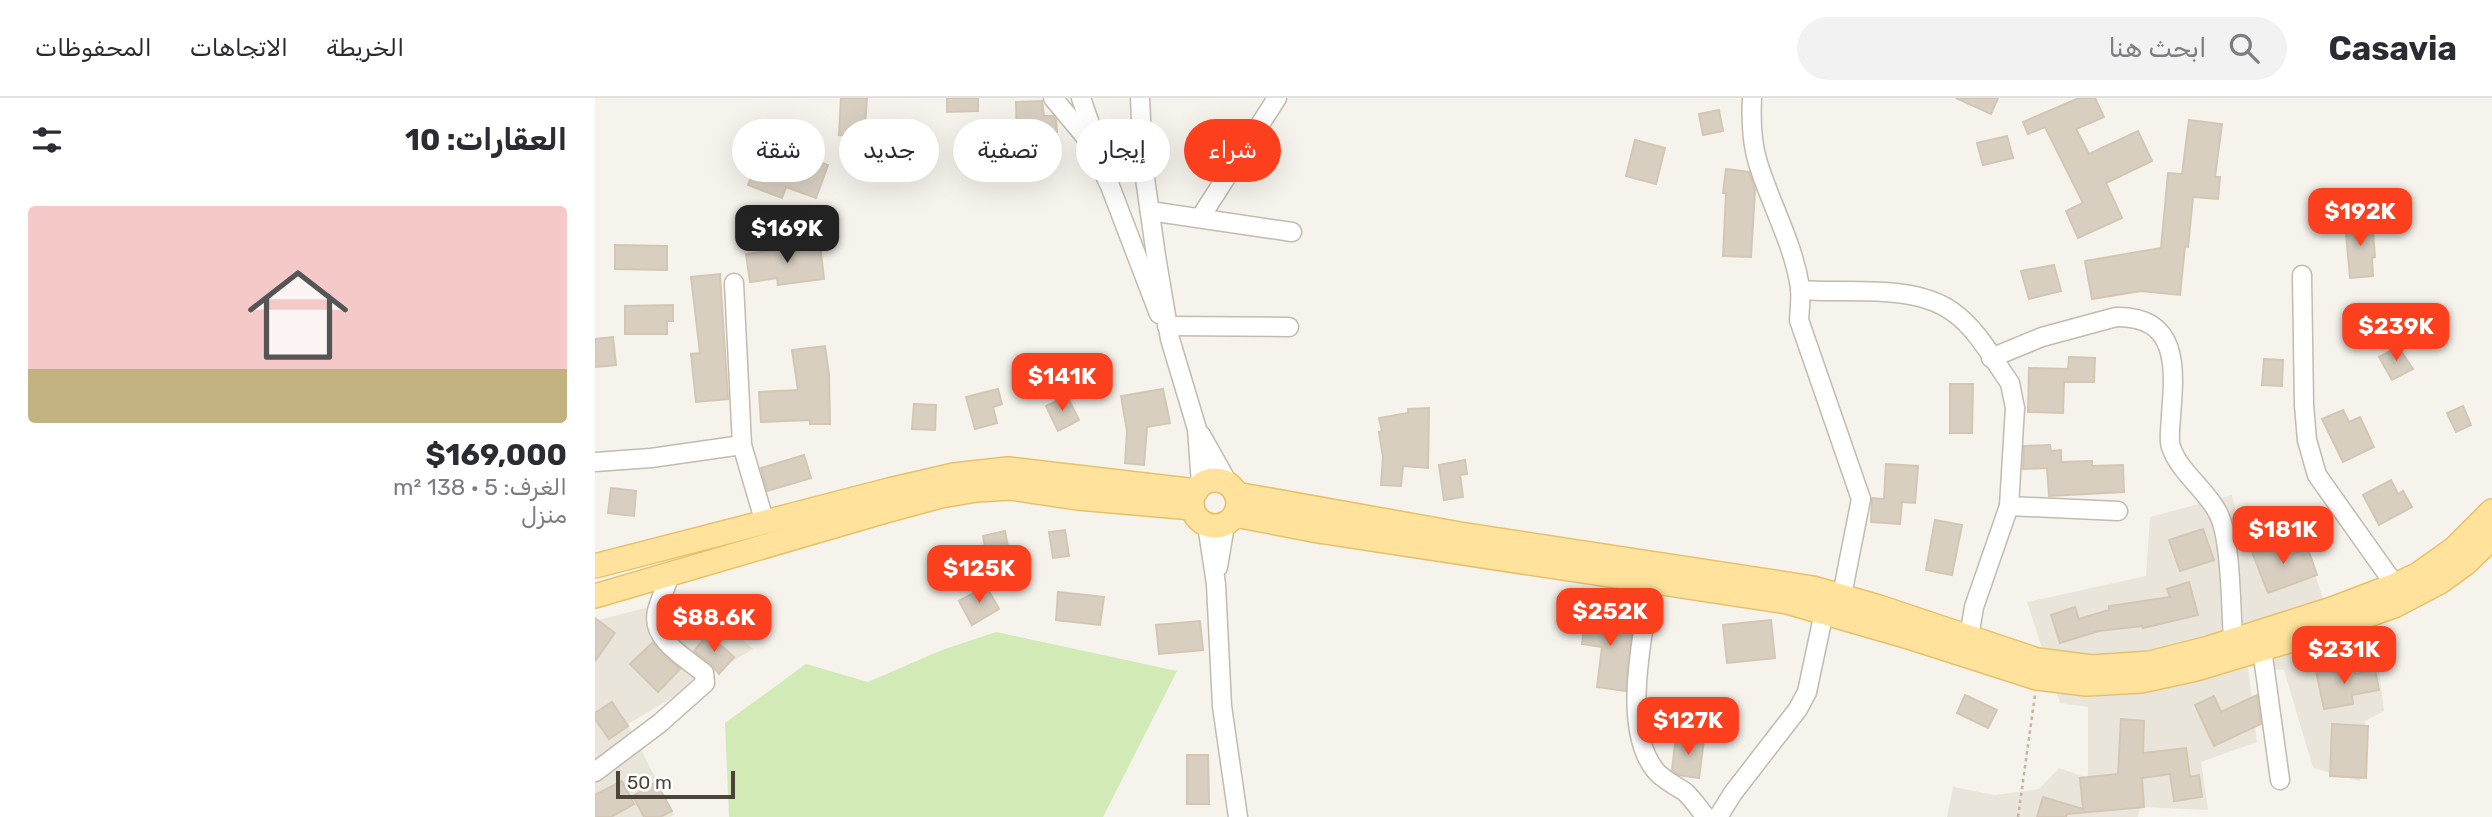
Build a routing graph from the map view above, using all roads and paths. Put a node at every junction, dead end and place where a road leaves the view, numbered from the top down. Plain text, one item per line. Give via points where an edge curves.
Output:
1 (1053, 98) edge
2 (1081, 98) edge
3 (1140, 98) edge
4 (1277, 98) edge
5 (1752, 98) edge
6 (1088, 119) edge
7 (1076, 126) edge
8 (1108, 182) edge
9 (1150, 211) junction
10 (1200, 218) junction
11 (1292, 232) dead end
12 (2302, 275) dead end
13 (734, 284) dead end
14 (1800, 290) junction
15 (1289, 327) dead end
16 (1168, 332) junction
17 (1991, 358) junction
18 (1197, 429) junction
19 (741, 445) junction
20 (595, 462) edge
21 (1215, 503) junction
22 (2010, 506) junction
23 (2118, 511) dead end
24 (2492, 511) edge
25 (765, 523) junction
26 (2492, 538) edge
27 (595, 566) edge
28 (670, 575) junction
29 (1651, 580) junction
30 (2395, 585) junction
31 (1842, 595) junction
32 (595, 596) edge
33 (1825, 612) junction
34 (1969, 637) junction
35 (2233, 640) junction
36 (2262, 649) junction
37 (2037, 678) junction
38 (595, 772) edge
39 (2280, 780) dead end
40 (1238, 817) edge
41 (1706, 817) edge
42 (1718, 817) edge
43 (2018, 817) edge

1 - 7 street
2 - 6 street
3 - 9 street
4 - 10 street
5 - 14 street via 1757,160 1789,242
8 - 16 street
9 - 10 street
9 - 16 street
10 - 11 street
12 - 30 street via 2307,440 2318,475
13 - 19 street
14 - 17 street via 1882,292 1941,304 1971,329
14 - 31 street via 1799,320 1861,499
15 - 16 street
16 - 18 street
17 - 22 street via 2010,383 2015,408
17 - 35 street via 2042,337 2116,317 2143,321 2164,335 2172,367 2171,448 2208,495 2223,523
18 - 21 street
18 - 21 street
19 - 20 street
19 - 25 street
21 - 25 main road via 1008,469 889,490
21 - 28 main road via 1078,498 1010,488 977,490 882,512
21 - 29 main road via 1332,533
21 - 31 main road via 1460,534
21 - 40 street via 1222,705
22 - 23 street
22 - 34 street via 1974,607
24 - 30 main road via 2455,548
25 - 27 main road
26 - 36 main road via 2465,564 2416,596
28 - 32 main road
28 - 38 street via 656,612 656,628 704,673 705,683
29 - 33 main road
29 - 41 street via 1635,705 1641,741 1657,772 1686,793
30 - 35 main road
31 - 34 main road
33 - 37 main road
33 - 42 street via 1807,692
34 - 35 main road via 2037,660 2092,667 2150,663
36 - 37 main road via 2141,681 2087,684
36 - 39 street
37 - 43 path

